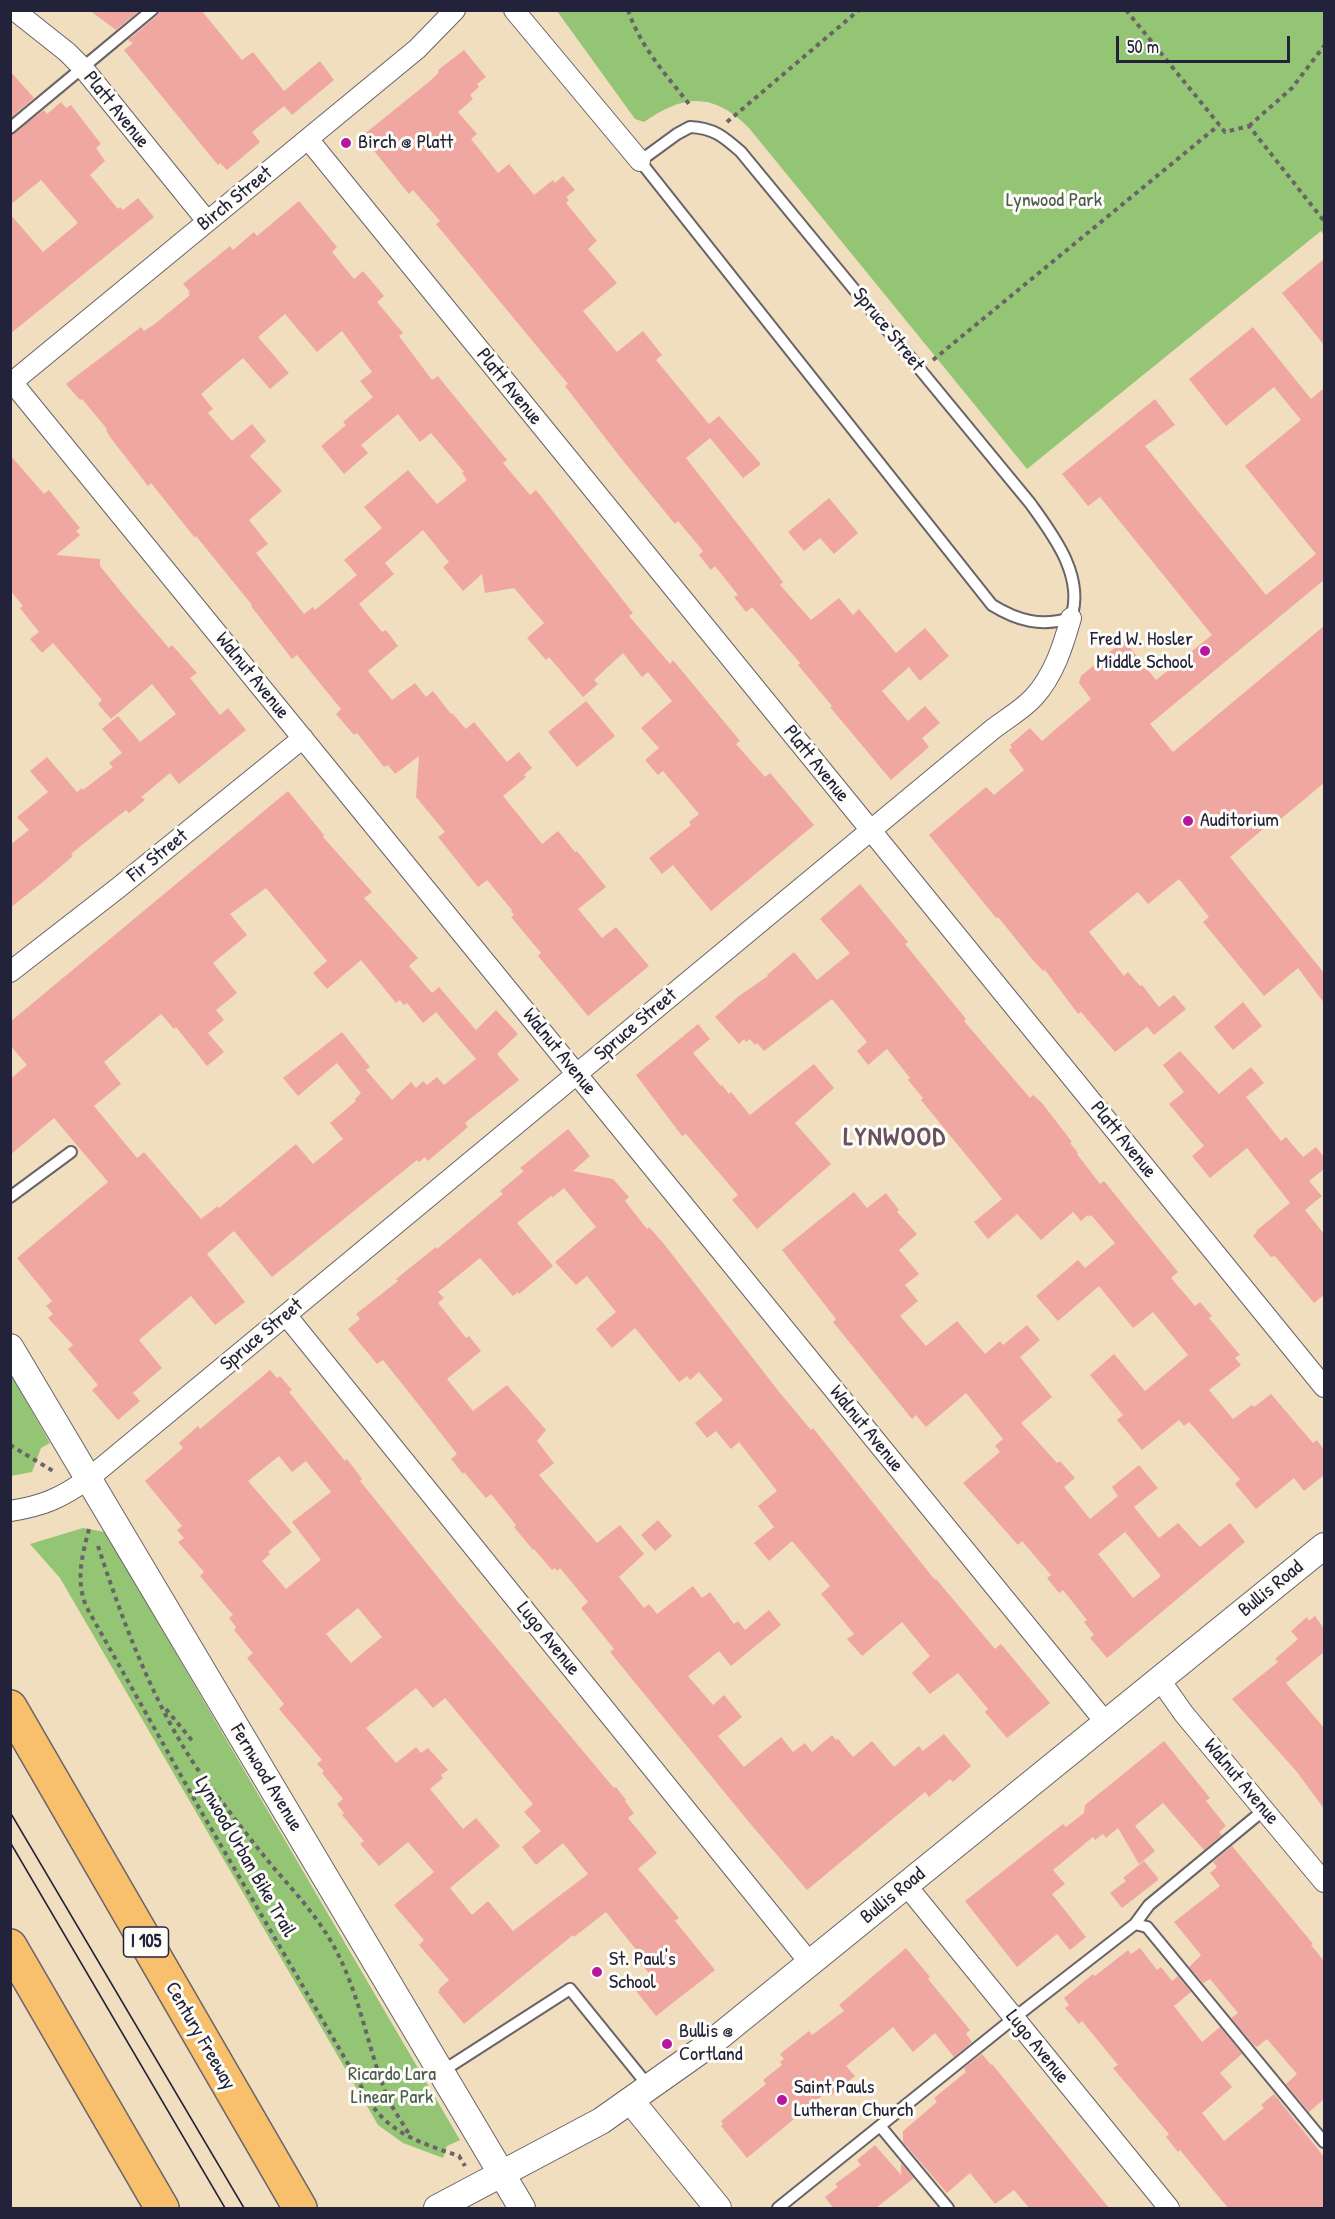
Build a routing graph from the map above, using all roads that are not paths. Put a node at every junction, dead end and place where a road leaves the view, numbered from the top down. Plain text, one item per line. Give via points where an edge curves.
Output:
1 (14, 10) edge
2 (152, 10) edge
3 (455, 10) edge
4 (514, 10) edge
5 (82, 68) junction
6 (10, 128) edge
7 (308, 139) junction
8 (640, 161) junction
9 (207, 221) junction
10 (11, 383) edge
11 (1071, 618) junction
12 (303, 738) junction
13 (870, 831) junction
14 (10, 972) edge
15 (577, 1074) junction
16 (72, 1152) dead end
17 (10, 1197) edge
18 (286, 1316) junction
19 (10, 1347) edge
20 (1324, 1387) edge
21 (88, 1479) junction
22 (10, 1511) edge
23 (1324, 1546) edge
24 (1160, 1680) junction
25 (10, 1707) edge
26 (1106, 1723) junction
27 (1265, 1809) junction
28 (1324, 1882) edge
29 (906, 1886) junction
30 (1135, 1924) junction
31 (10, 1946) edge
32 (810, 1963) junction
33 (10, 1995) edge
34 (1014, 2018) junction
35 (66, 2044) junction
36 (441, 2072) junction
37 (641, 2094) junction
38 (880, 2126) junction
39 (1324, 2142) edge
40 (502, 2174) junction
41 (162, 2208) edge
42 (300, 2208) edge
43 (437, 2208) edge
44 (522, 2208) edge
45 (718, 2208) edge
46 (778, 2208) edge
47 (948, 2208) edge
48 (1169, 2208) edge

1 - 5 street, Platt Avenue
2 - 5 lane
3 - 7 street, Birch Street via 417,49
4 - 8 street
5 - 6 lane
5 - 9 street, Platt Avenue
7 - 9 street, Birch Street
7 - 13 street, Platt Avenue
8 - 11 lane via 992,604 1011,617 1033,621 1054,623
8 - 11 lane, Spruce Street via 690,127 715,132 741,152 1030,503 1056,540 1070,569 1076,604
9 - 10 street, Birch Street
10 - 12 street, Walnut Avenue
11 - 13 street, Spruce Street via 1061,650 1034,698
12 - 14 street, Fir Street
12 - 15 street, Walnut Avenue
13 - 15 street, Spruce Street
13 - 20 street, Platt Avenue
15 - 18 street, Spruce Street
15 - 26 street, Walnut Avenue
16 - 17 lane
18 - 21 street, Spruce Street
18 - 32 street, Lugo Avenue
19 - 21 street, Fernwood Avenue
21 - 22 street via 49,1503
21 - 36 street, Fernwood Avenue
23 - 24 street, Bullis Road
24 - 26 street, Bullis Road
24 - 27 street, Walnut Avenue
25 - 42 highway, Century Freeway / I 105
26 - 29 street, Bullis Road
27 - 28 street, Walnut Avenue
27 - 30 lane via 1149,1905
29 - 32 street, Bullis Road
29 - 34 street, Lugo Avenue
30 - 34 lane
30 - 39 lane via 1147,1927
31 - 35 highway
32 - 37 street, Bullis Road
33 - 35 highway
34 - 38 lane
34 - 48 street, Lugo Avenue
35 - 41 highway
36 - 37 lane via 570,1989
36 - 40 street, Fernwood Avenue
37 - 40 street, Bullis Road via 601,2121
37 - 45 street
38 - 46 lane
38 - 47 lane
40 - 43 street, Bullis Road
40 - 44 street, Fernwood Avenue

